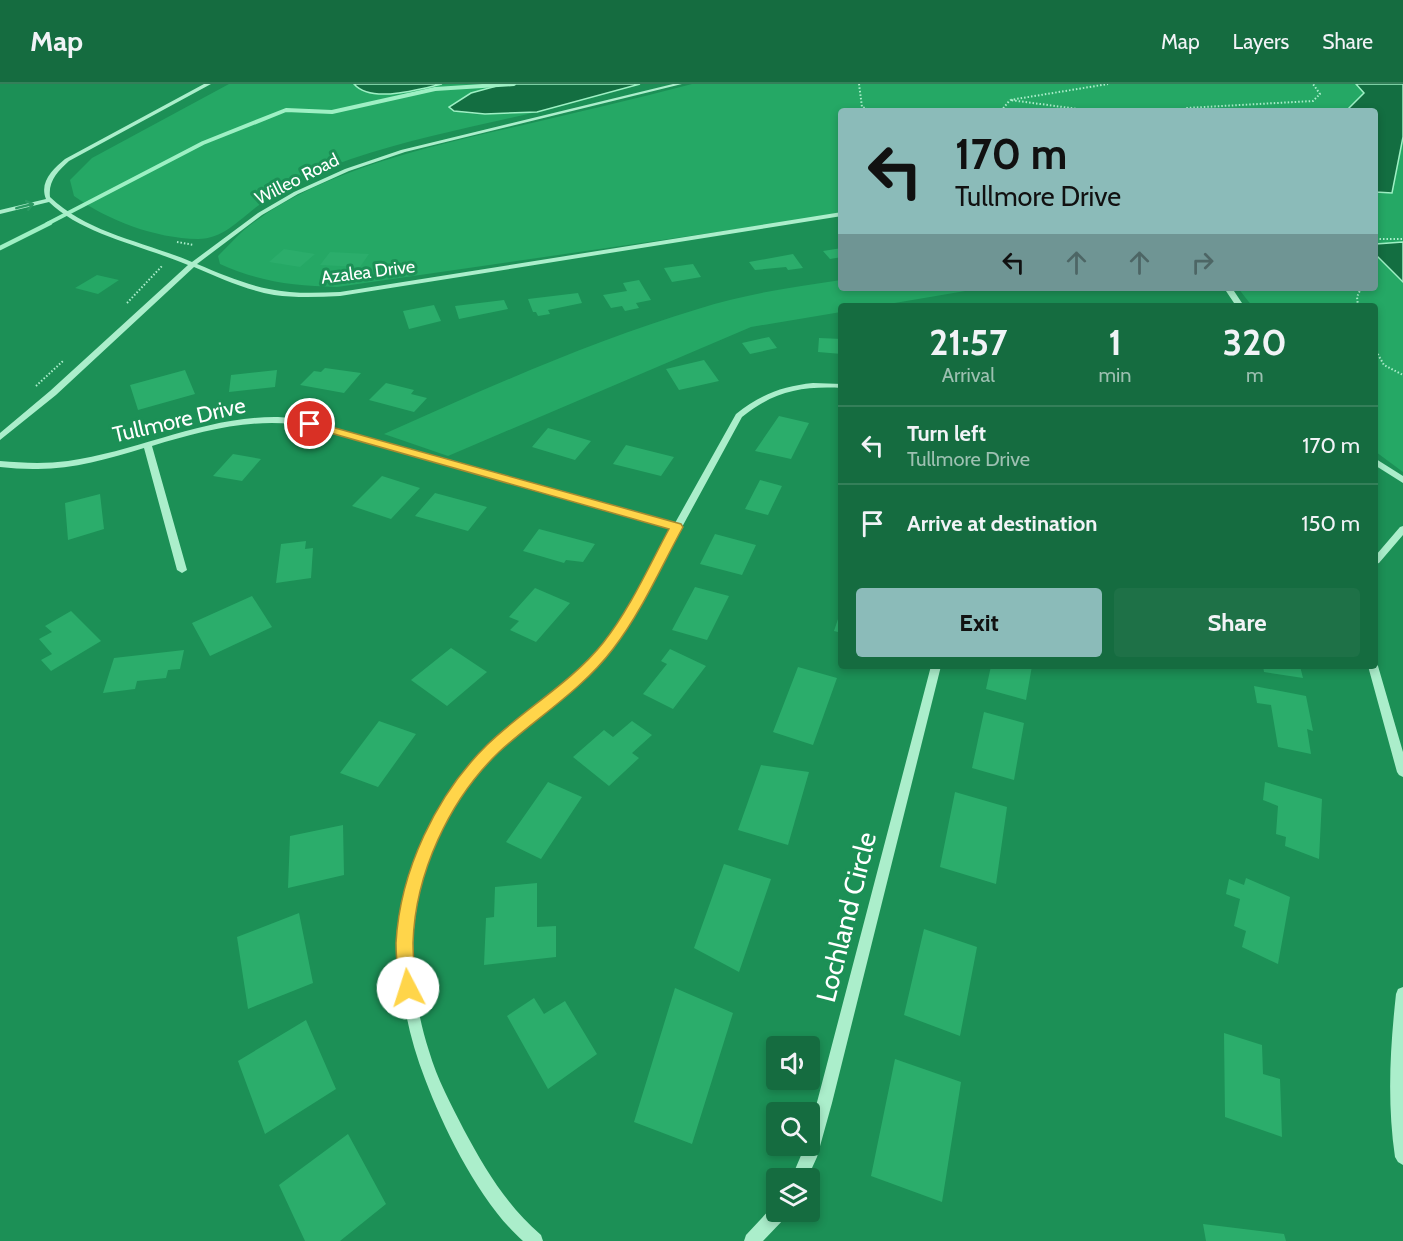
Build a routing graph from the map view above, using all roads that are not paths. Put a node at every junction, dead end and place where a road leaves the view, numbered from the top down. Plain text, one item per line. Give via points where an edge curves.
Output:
1 (207, 84) edge
2 (679, 84) edge
3 (49, 200) junction
4 (0, 212) edge
5 (838, 215) edge
6 (192, 264) junction
7 (838, 386) edge
8 (0, 437) edge
9 (147, 444) junction
10 (1378, 463) edge
11 (0, 464) edge
12 (1403, 480) edge
13 (677, 527) junction
14 (1403, 530) edge
15 (1378, 559) edge
16 (182, 570) dead end
17 (935, 669) edge
18 (1374, 669) edge
19 (1403, 772) edge
20 (1403, 994) edge
21 (1403, 1156) edge
22 (804, 1168) edge
23 (770, 1222) edge
24 (535, 1241) edge
25 (752, 1241) edge

1 - 3 street via 68,160 48,183
2 - 6 street, Willeo Road via 425,144 347,170 271,207
4 -> 3 street
3 - 6 street, Azalea Drive via 72,216
5 - 6 street, Azalea Drive via 340,294 303,296 271,292
6 - 8 street, Willeo Road
7 - 13 street via 787,388 769,393 748,407 732,425
9 - 11 street, Tullmore Drive via 66,465 42,468
9 - 13 street, Tullmore Drive via 238,422 289,420
9 - 16 street
10 - 12 street
13 - 24 street via 609,646 584,673 505,737 462,785 429,841 408,915 405,961 411,1014 429,1078 487,1186
14 - 15 street
17 - 22 street, Lochland Circle via 825,1103
18 - 19 street
20 - 21 street via 1396,1062 1398,1130
23 - 25 street

